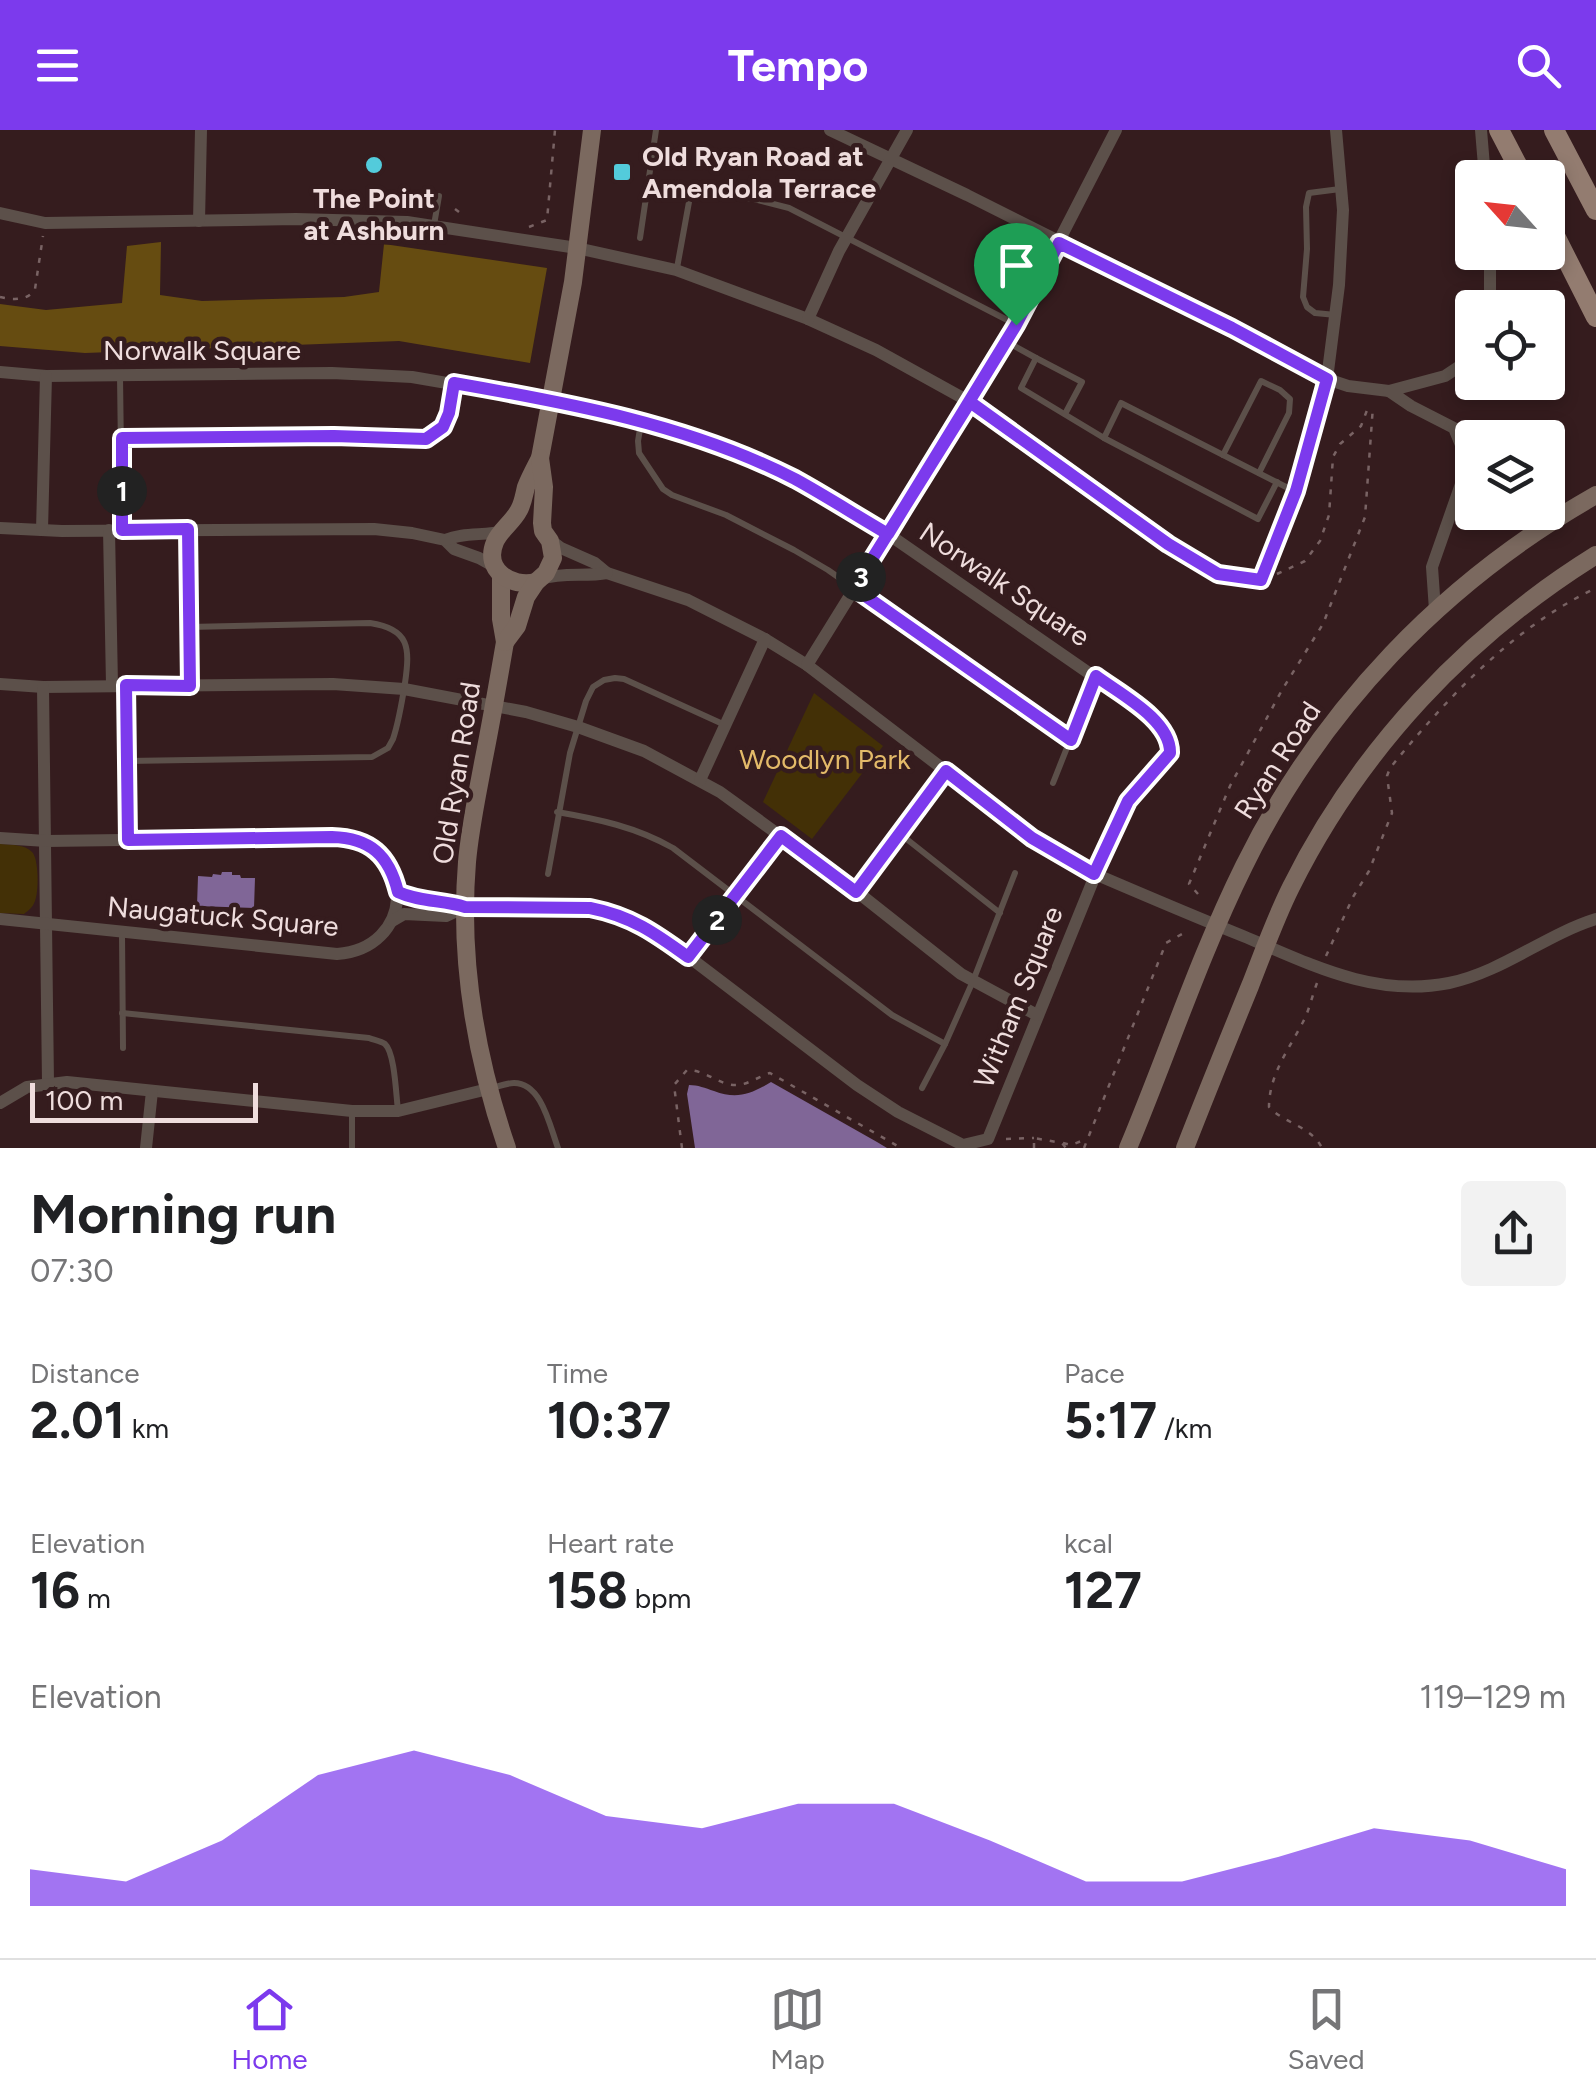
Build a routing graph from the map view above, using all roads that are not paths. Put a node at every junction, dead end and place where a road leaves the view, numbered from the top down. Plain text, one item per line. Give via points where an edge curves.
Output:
1 (201, 130) edge
2 (592, 130) edge
3 (656, 130) edge
4 (830, 130) edge
5 (907, 130) edge
6 (1116, 130) edge
7 (1336, 130) edge
8 (1481, 130) edge
9 (1499, 130) edge
10 (1554, 130) edge
11 (892, 158) junction
12 (1483, 160) edge
13 (1515, 160) edge
14 (649, 184) junction
15 (1341, 189) junction
16 (691, 191) junction
17 (439, 196) dead end
18 (1596, 210) edge
19 (0, 213) edge
20 (199, 221) junction
21 (434, 226) junction
22 (640, 238) dead end
23 (847, 238) junction
24 (1059, 243) junction
25 (577, 248) junction
26 (1565, 256) edge
27 (676, 270) junction
28 (1336, 315) junction
29 (1596, 317) edge
30 (808, 319) junction
31 (1016, 325) junction
32 (1007, 342) junction
33 (1036, 358) junction
34 (1455, 370) edge
35 (0, 372) edge
36 (120, 375) junction
37 (46, 376) junction
38 (1327, 379) junction
39 (454, 383) junction
40 (1382, 390) junction
41 (552, 401) junction
42 (970, 402) junction
43 (1066, 414) junction
44 (641, 422) junction
45 (122, 438) junction
46 (1104, 438) junction
47 (1223, 455) junction
48 (540, 458) junction
49 (1259, 473) junction
50 (1277, 482) junction
51 (1296, 491) junction
52 (1596, 496) edge
53 (0, 528) edge
54 (188, 529) junction
55 (42, 530) junction
56 (116, 530) junction
57 (506, 530) junction
58 (888, 534) junction
59 (548, 538) junction
60 (446, 540) junction
61 (1596, 555) edge
62 (499, 572) junction
63 (608, 573) junction
64 (538, 580) junction
65 (854, 588) junction
66 (1435, 610) junction
67 (189, 627) junction
68 (765, 640) junction
69 (506, 642) junction
70 (807, 665) junction
71 (1096, 676) junction
72 (0, 684) edge
73 (119, 685) junction
74 (190, 686) junction
75 (43, 687) junction
76 (404, 689) junction
77 (494, 706) junction
78 (725, 725) junction
79 (578, 727) junction
80 (1071, 740) junction
81 (127, 761) junction
82 (946, 771) junction
83 (700, 780) junction
84 (1053, 782) dead end
85 (557, 812) junction
86 (900, 834) junction
87 (781, 836) junction
88 (0, 838) edge
89 (128, 840) junction
90 (46, 842) junction
91 (1016, 873) dead end
92 (548, 874) dead end
93 (1094, 874) junction
94 (398, 892) junction
95 (856, 892) junction
96 (736, 896) junction
97 (465, 907) junction
98 (1000, 913) junction
99 (1596, 918) edge
100 (0, 919) edge
101 (391, 921) junction
102 (46, 924) junction
103 (1218, 926) junction
104 (122, 932) junction
105 (1266, 946) junction
106 (688, 957) junction
107 (973, 982) junction
108 (122, 1013) junction
109 (1037, 1015) junction
110 (945, 1044) junction
111 (123, 1048) dead end
112 (48, 1083) junction
113 (922, 1088) dead end
114 (488, 1089) junction
115 (152, 1091) junction
116 (0, 1102) edge
117 (352, 1111) junction
118 (398, 1111) junction
119 (146, 1148) edge
120 (352, 1148) edge
121 (507, 1148) edge
122 (558, 1148) edge
123 (1128, 1148) edge
124 (1184, 1148) edge

1 - 20 street
2 - 25 main road, Old Ryan Road
3 - 14 lane
4 - 11 street
5 - 11 street
6 - 24 street
7 - 15 street
8 - 12 street
9 - 13 main road
10 - 18 main road
11 - 23 street
11 - 24 street
14 - 16 lane
14 - 22 lane
15 - 28 street
15 - 28 lane via 1309,193 1306,206 1303,297 1314,313
16 - 23 lane via 789,208
16 - 27 lane
17 - 21 lane
19 - 20 street via 44,223
20 - 21 street
21 - 25 street
23 - 30 street
23 - 31 lane
24 - 31 street
24 - 38 street
25 - 27 street
25 - 41 main road, Old Ryan Road
26 - 29 main road
27 - 30 street
28 - 38 street
30 - 42 street
31 - 32 street
32 - 33 lane
32 - 42 street
33 - 43 lane via 1021,388
33 - 43 lane via 1082,382
34 - 40 street
35 - 37 street, Norwalk Square
36 - 37 street, Norwalk Square
36 - 39 street, Norwalk Square via 376,374
36 - 45 lane
37 - 55 street
38 - 40 street
38 - 51 street
39 - 41 street, Norwalk Square
39 - 45 lane via 443,427 426,439
40 - 66 street via 1454,428 1461,445 1461,484 1432,567
41 - 44 street, Norwalk Square
41 - 48 main road, Old Ryan Road
42 - 51 street via 1218,574 1261,580
42 - 58 street
43 - 46 lane
44 - 58 street, Norwalk Square via 793,478
44 - 65 lane via 639,454 663,489 794,550
45 - 56 lane
46 - 47 lane via 1121,403
46 - 50 lane via 1258,519
47 - 49 lane
47 - 49 lane via 1261,380 1290,400
48 - 57 main road, Old Ryan Road
48 - 59 main road, Old Ryan Road
49 - 50 lane
50 - 51 lane
52 - 66 main road, Ryan Road
53 - 55 street
54 - 56 street
54 - 60 street via 354,528
54 - 67 lane
55 - 56 street
56 - 73 street
57 - 59 main road via 524,524
57 - 60 street
57 - 62 main road, Old Ryan Road via 493,550
58 - 65 street
58 - 71 street, Norwalk Square
59 - 63 street
59 - 64 main road, Old Ryan Road via 553,558
60 - 62 street
61 - 105 main road via 1481,640 1376,751 1316,842
62 - 64 main road via 517,584
62 - 69 main road, Old Ryan Road
63 - 64 street
63 - 68 street via 688,600
64 - 69 main road, Old Ryan Road
65 - 70 street
65 - 80 lane
66 - 103 main road, Ryan Road via 1372,673 1300,769
67 - 74 lane
67 - 76 lane via 381,625 408,648
68 - 70 street
68 - 78 street
69 - 77 main road, Old Ryan Road
70 - 82 street
71 - 80 lane
71 - 93 street, Norwalk Square via 1156,721 1170,753 1128,801
72 - 75 street
73 - 74 street
73 - 75 street
73 - 81 lane
74 - 76 street
75 - 90 street
76 - 77 street
76 - 81 lane via 394,740 372,757
77 - 79 street
77 - 97 main road, Old Ryan Road via 471,829
78 - 79 lane via 616,678 593,687
78 - 83 street
79 - 83 street
79 - 85 lane
80 - 84 lane
81 - 89 lane
82 - 86 street
82 - 93 street via 1032,838
83 - 87 street
85 - 92 lane
85 - 96 lane via 654,838
86 - 95 street
86 - 98 lane
87 - 95 street
87 - 96 street
88 - 90 street
89 - 90 street
89 - 94 street via 357,840 384,860
90 - 102 street
91 - 98 lane
93 - 103 street
93 - 109 street, Witham Square
94 - 97 street
94 - 101 street
95 - 107 street
96 - 106 street
96 - 110 lane via 892,1015
97 - 101 street via 446,916 404,914
97 - 106 street via 608,912 642,925
97 - 114 main road, Old Ryan Road via 468,985
98 - 107 lane
99 - 105 street via 1479,974 1421,987 1350,979
100 - 102 street, Naugatuck Square
101 - 104 street, Naugatuck Square via 374,943 337,954
102 - 104 street, Naugatuck Square
102 - 112 street
103 - 105 street
103 - 123 main road, Ryan Road
104 - 108 lane
105 - 124 main road
106 - 109 street, Witham Square via 857,1085 963,1146 988,1139
107 - 109 street
107 - 110 lane
108 - 111 lane
108 - 118 lane via 369,1038 388,1046 392,1056
110 - 113 lane
112 - 115 street
112 - 116 street
114 - 118 street
114 - 121 main road, Old Ryan Road
114 - 122 lane via 516,1083 529,1088
115 - 117 street
115 - 119 street
117 - 118 street
117 - 120 lane

